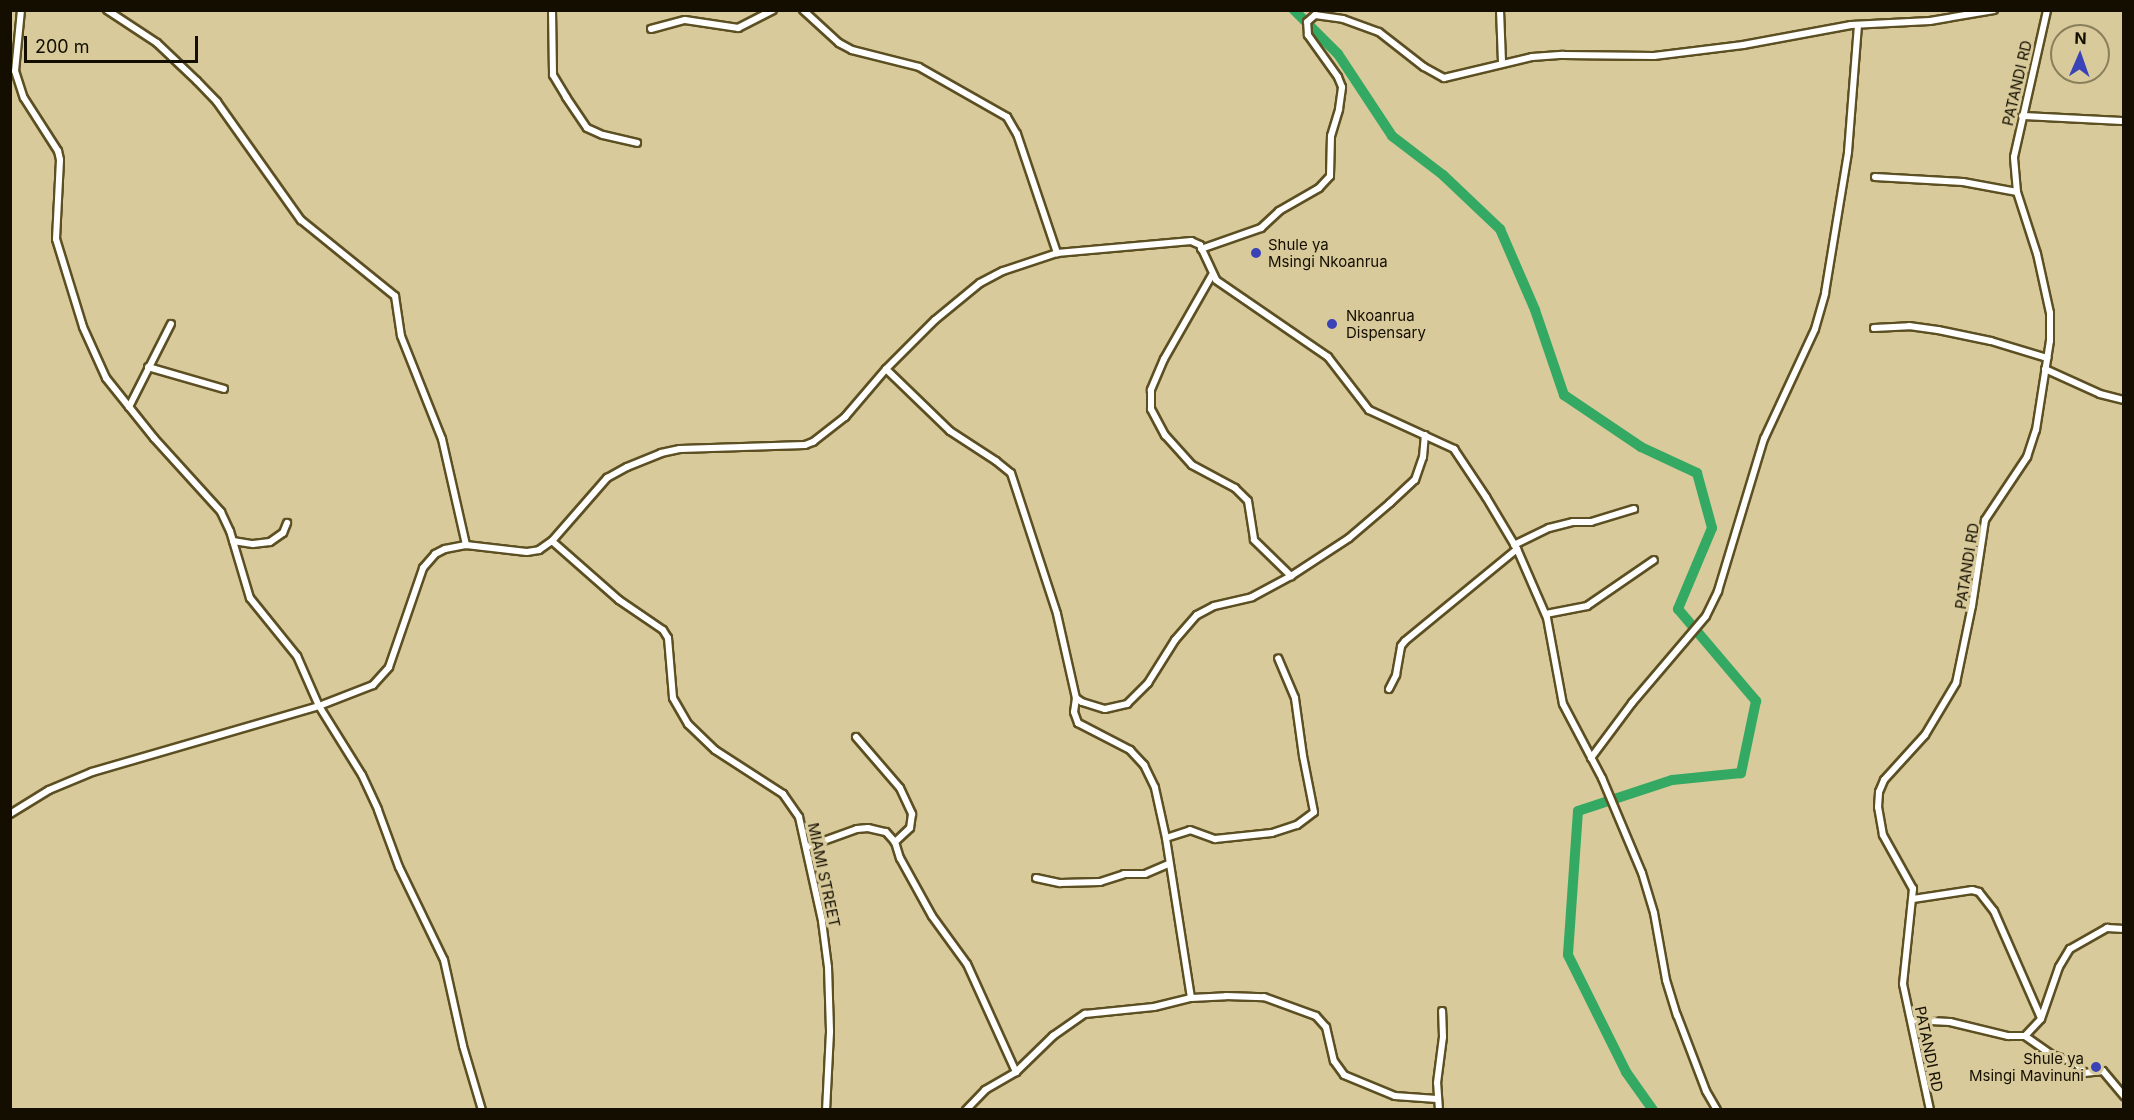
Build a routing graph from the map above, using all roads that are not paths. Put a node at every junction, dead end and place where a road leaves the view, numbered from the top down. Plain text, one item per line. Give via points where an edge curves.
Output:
1 (21, 10) edge
2 (107, 10) edge
3 (552, 10) edge
4 (773, 10) edge
5 (803, 10) edge
6 (1500, 10) edge
7 (1994, 10) edge
8 (2047, 10) edge
9 (1858, 25) junction
10 (651, 29) dead end
11 (1502, 63) junction
12 (2022, 116) junction
13 (2124, 122) edge
14 (637, 144) dead end
15 (1875, 177) dead end
16 (2017, 192) junction
17 (1201, 249) junction
18 (1058, 253) junction
19 (1212, 274) junction
20 (171, 324) dead end
21 (1874, 328) dead end
22 (2047, 358) junction
23 (148, 367) junction
24 (886, 369) junction
25 (2045, 369) junction
26 (224, 389) dead end
27 (2124, 400) edge
28 (129, 407) junction
29 (1425, 435) junction
30 (1634, 509) dead end
31 (287, 523) dead end
32 (233, 541) junction
33 (552, 541) junction
34 (466, 546) junction
35 (1515, 547) junction
36 (1654, 560) dead end
37 (1291, 576) junction
38 (1546, 614) junction
39 (1278, 658) dead end
40 (1389, 689) dead end
41 (1076, 698) junction
42 (319, 706) junction
43 (856, 737) dead end
44 (1591, 758) junction
45 (10, 814) edge
46 (1166, 838) junction
47 (895, 843) junction
48 (807, 847) junction
49 (1169, 864) junction
50 (1036, 878) dead end
51 (1913, 899) junction
52 (2124, 929) edge
53 (1191, 998) junction
54 (1442, 1011) dead end
55 (2041, 1019) junction
56 (1911, 1020) junction
57 (2025, 1036) junction
58 (1016, 1071) junction
59 (2124, 1096) edge
60 (1437, 1099) junction
61 (482, 1110) edge
62 (826, 1110) edge
63 (966, 1110) edge
64 (1439, 1110) edge
65 (1717, 1110) edge
66 (1930, 1110) edge

1 - 28 street via 15,71 24,98 60,160 56,239 62,262 96,358
2 - 34 street via 157,43 197,81 224,112 301,220 395,296 401,336 442,439
3 - 14 street via 553,75 566,97 587,128
4 - 10 street via 738,28 685,20
5 - 18 street via 852,50 919,66 1007,117 1017,134
6 - 11 street
7 - 9 street via 1930,21
8 - 12 street, PATANDI RD
9 - 11 street via 1654,56 1553,55
9 - 44 street via 1848,152 1825,293 1815,328 1764,440 1718,591 1706,616
11 - 17 street via 1444,78 1379,32 1343,19 1313,15 1306,26 1308,35 1342,87 1331,136 1330,176 1261,228
12 - 13 street
12 - 16 street, PATANDI RD via 2014,157
15 - 16 street via 1963,182
16 - 22 street, PATANDI RD via 2049,303 2051,332
17 - 18 street via 1195,242 1182,241
17 - 19 street
18 - 24 street via 1015,266 980,283 935,320
19 - 29 street via 1328,357 1369,410
19 - 37 street via 1164,359 1151,390 1151,409 1160,428 1192,465 1235,488 1248,501 1254,540
20 - 23 street
21 - 22 street via 1909,326 1938,330
22 - 25 street, PATANDI RD
23 - 26 street
23 - 28 street
24 - 33 street via 845,417 809,444 680,449 627,467 607,478
24 - 41 street via 962,441 1011,473 1057,614
25 - 27 street via 2100,394
25 - 51 street, PATANDI RD via 2030,452 1985,520 1956,684 1925,735 1884,780 1879,792 1883,835 1908,878
28 - 32 street via 221,512
29 - 35 street via 1458,453
29 - 37 street via 1418,474 1410,485 1349,538
30 - 35 street via 1591,522 1559,525
31 - 32 street via 283,533 270,542
32 - 42 street via 250,598 293,650
33 - 34 street via 534,551
33 - 48 street, MIAMI STREET via 611,594 663,630 668,638 673,698 685,719 716,750 783,794 799,817
34 - 42 street via 445,549 427,561 396,651 381,679
35 - 38 street
35 - 40 street via 1405,641
36 - 38 street via 1587,606
37 - 41 street via 1252,597 1214,606 1197,615 1175,640 1148,683 1122,707 1105,709
38 - 44 street via 1563,704
39 - 46 street via 1295,698 1314,814 1272,834 1215,839 1190,830
41 - 46 street via 1077,723 1130,750 1144,765 1155,788
42 - 45 street via 92,772 49,790
42 - 61 street via 362,776 399,867 438,944
43 - 47 street via 900,788 909,808 910,828
44 - 65 street via 1642,873 1666,980 1706,1091
46 - 49 street
47 - 48 street via 886,832 868,828
47 - 58 street via 924,904 976,980
48 - 62 street, MIAMI STREET via 828,967
49 - 50 street via 1145,874 1124,874 1100,882 1060,883
49 - 53 street
51 - 55 street via 1979,892 1994,911
51 - 56 street, PATANDI RD via 1904,984
52 - 55 street via 2107,928 2070,949 2059,967
53 - 58 street via 1154,1007 1086,1014 1053,1036
53 - 60 street via 1264,997 1316,1016 1326,1028 1334,1061 1344,1076 1395,1096
54 - 60 street
55 - 57 street
56 - 57 street via 1950,1022 2008,1036
56 - 66 street, PATANDI RD
57 - 59 street via 2052,1055 2076,1063 2084,1073 2103,1071
58 - 63 street via 985,1090
60 - 64 street

